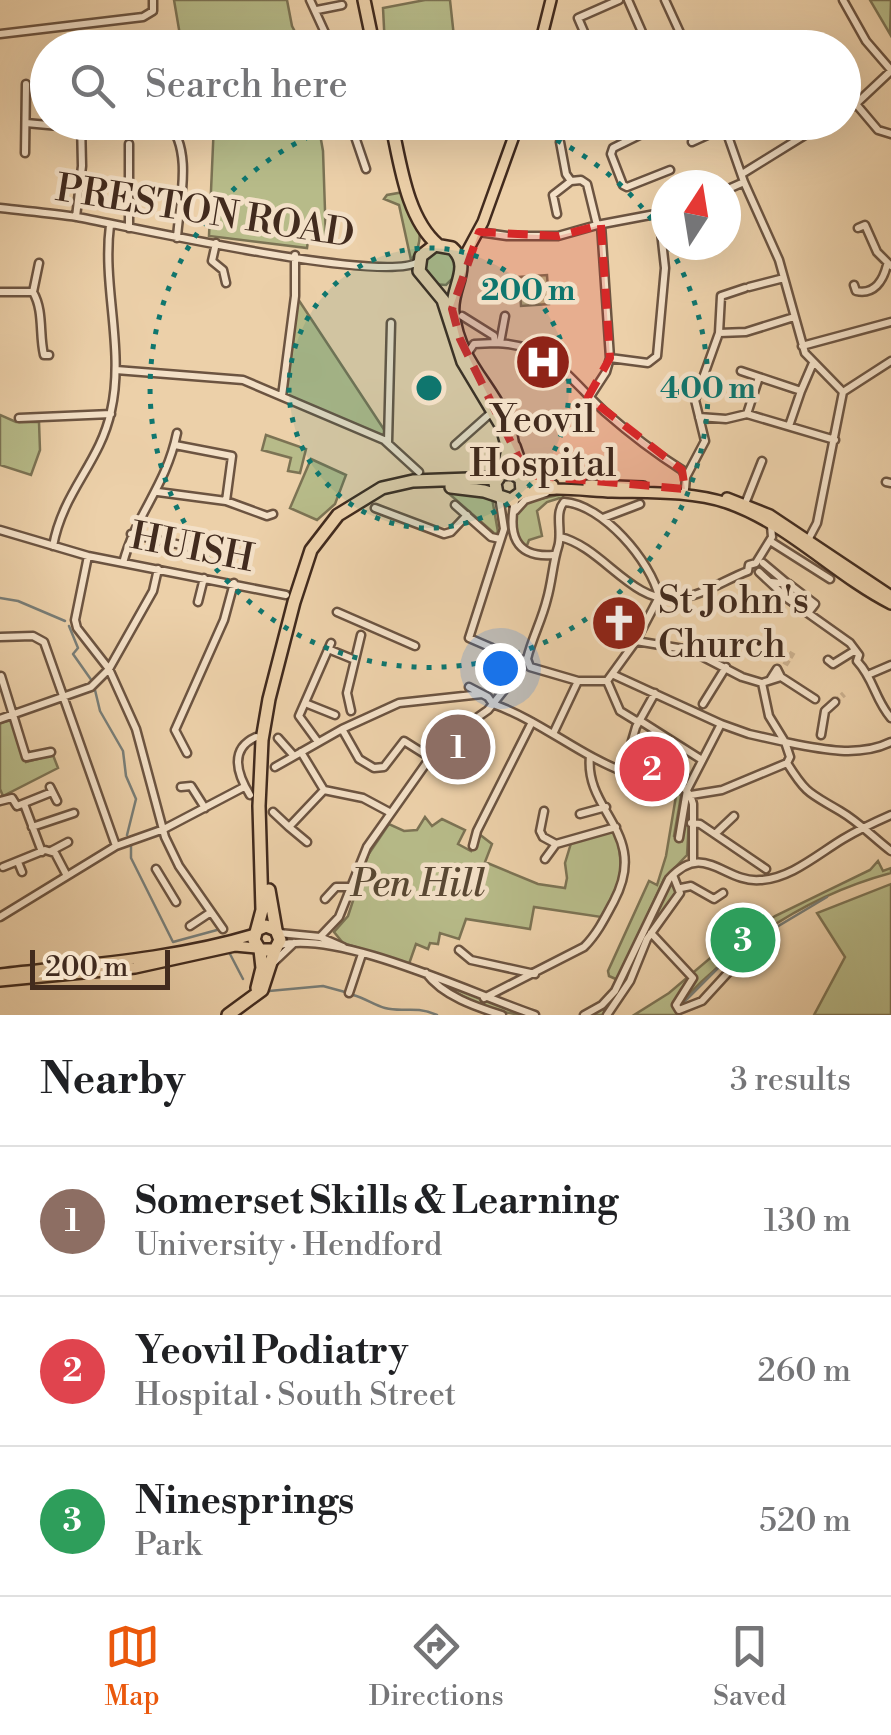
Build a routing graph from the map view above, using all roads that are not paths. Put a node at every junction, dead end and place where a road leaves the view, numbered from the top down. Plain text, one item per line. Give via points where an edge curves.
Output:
1 (152, 0) edge
2 (310, 0) edge
3 (364, 0) edge
4 (550, 0) edge
5 (589, 0) edge
6 (620, 0) edge
7 (628, 0) edge
8 (665, 0) edge
9 (842, 0) edge
10 (342, 6) dead end
11 (317, 10) junction
12 (594, 12) junction
13 (36, 30) edge
14 (325, 30) edge
15 (370, 30) edge
16 (543, 30) edge
17 (583, 30) edge
18 (641, 30) edge
19 (679, 30) edge
20 (859, 30) edge
21 (30, 31) edge
22 (861, 33) edge
23 (0, 34) edge
24 (891, 70) edge
25 (26, 84) dead end
26 (861, 99) edge
27 (861, 108) edge
28 (26, 123) junction
29 (30, 123) edge
30 (891, 134) edge
31 (81, 140) edge
32 (178, 140) edge
33 (356, 140) edge
34 (395, 140) edge
35 (512, 140) edge
36 (629, 140) edge
37 (696, 140) edge
38 (729, 140) edge
39 (799, 140) edge
40 (692, 142) dead end
41 (129, 144) dead end
42 (562, 145) dead end
43 (25, 153) dead end
44 (366, 168) dead end
45 (651, 178) edge
46 (743, 178) junction
47 (571, 181) junction
48 (0, 208) edge
49 (557, 214) dead end
50 (651, 215) edge
51 (76, 217) junction
52 (110, 225) junction
53 (599, 225) junction
54 (129, 228) junction
55 (858, 228) dead end
56 (424, 230) junction
57 (477, 235) junction
58 (177, 238) junction
59 (216, 243) junction
60 (442, 245) junction
61 (295, 256) junction
62 (421, 257) junction
63 (664, 260) edge
64 (462, 261) junction
65 (39, 264) dead end
66 (889, 265) edge
67 (400, 269) junction
68 (784, 278) junction
69 (458, 281) junction
70 (226, 283) dead end
71 (427, 283) junction
72 (851, 287) dead end
73 (0, 292) edge
74 (33, 292) junction
75 (505, 316) dead end
76 (464, 318) dead end
77 (794, 318) junction
78 (392, 322) dead end
79 (891, 322) edge
80 (719, 333) junction
81 (498, 343) junction
82 (802, 346) junction
83 (44, 356) dead end
84 (466, 356) junction
85 (610, 358) junction
86 (891, 361) edge
87 (814, 363) junction
88 (116, 370) junction
89 (741, 371) dead end
90 (759, 377) junction
91 (801, 391) junction
92 (843, 392) junction
93 (282, 396) junction
94 (591, 396) junction
95 (493, 411) junction
96 (111, 414) junction
97 (748, 414) junction
98 (699, 417) junction
99 (19, 418) dead end
100 (789, 426) junction
101 (177, 433) dead end
102 (835, 440) junction
103 (388, 444) junction
104 (510, 444) junction
105 (174, 445) junction
106 (455, 445) dead end
107 (762, 461) dead end
108 (419, 472) dead end
109 (500, 475) junction
110 (520, 477) junction
111 (686, 477) junction
112 (462, 481) junction
113 (566, 485) junction
114 (686, 489) junction
115 (552, 490) junction
116 (158, 492) junction
117 (498, 495) junction
118 (518, 496) junction
119 (226, 501) junction
120 (640, 504) dead end
121 (745, 504) junction
122 (455, 505) dead end
123 (375, 508) dead end
124 (273, 514) dead end
125 (467, 515) junction
126 (512, 516) junction
127 (603, 518) junction
128 (766, 521) junction
129 (0, 530) edge
130 (130, 534) junction
131 (786, 534) junction
132 (560, 537) junction
133 (771, 539) junction
134 (500, 540) junction
135 (807, 542) junction
136 (187, 544) dead end
137 (53, 546) junction
138 (553, 555) junction
139 (88, 556) junction
140 (123, 563) junction
141 (760, 566) junction
142 (158, 569) junction
143 (204, 578) junction
144 (830, 579) dead end
145 (771, 582) junction
146 (234, 583) junction
147 (789, 584) junction
148 (286, 594) dead end
149 (658, 597) junction
150 (891, 600) edge
151 (198, 602) dead end
152 (337, 612) dead end
153 (808, 613) junction
154 (361, 635) dead end
155 (0, 637) edge
156 (636, 641) junction
157 (415, 646) dead end
158 (836, 652) dead end
159 (854, 652) junction
160 (846, 658) junction
161 (355, 660) junction
162 (828, 660) dead end
163 (857, 661) junction
164 (524, 664) junction
165 (891, 665) edge
166 (726, 667) junction
167 (109, 669) junction
168 (870, 674) junction
169 (1, 676) edge
170 (611, 678) junction
171 (578, 682) junction
172 (766, 682) junction
173 (655, 693) junction
174 (64, 698) junction
175 (815, 699) dead end
176 (835, 702) tunnel mouth
177 (305, 703) junction
178 (493, 704) junction
179 (700, 708) junction
180 (351, 711) dead end
181 (335, 715) dead end
182 (12, 716) junction
183 (891, 718) edge
184 (0, 720) edge
185 (639, 721) junction
186 (532, 722) junction
187 (721, 724) junction
188 (342, 729) junction
189 (553, 734) junction
190 (256, 736) dead end
191 (278, 738) dead end
192 (318, 742) junction
193 (785, 742) junction
194 (820, 742) junction
195 (891, 742) edge
196 (51, 752) dead end
197 (186, 753) dead end
198 (298, 754) junction
199 (590, 756) junction
200 (431, 758) junction
201 (702, 760) junction
202 (788, 763) junction
203 (275, 767) dead end
204 (623, 772) junction
205 (694, 782) junction
206 (801, 784) junction
207 (244, 786) junction
208 (181, 787) dead end
209 (324, 790) junction
210 (702, 792) junction
211 (689, 793) junction
212 (791, 793) dead end
213 (250, 795) dead end
214 (0, 801) edge
215 (24, 804) junction
216 (606, 807) junction
217 (60, 808) junction
218 (204, 808) junction
219 (273, 812) dead end
220 (544, 812) dead end
221 (74, 813) dead end
222 (391, 814) junction
223 (580, 814) dead end
224 (891, 815) edge
225 (734, 816) dead end
226 (691, 823) junction
227 (32, 827) junction
228 (290, 827) junction
229 (616, 827) junction
230 (863, 828) junction
231 (164, 830) junction
232 (715, 834) junction
233 (679, 838) dead end
234 (68, 842) dead end
235 (308, 842) dead end
236 (556, 844) junction
237 (116, 846) junction
238 (473, 846) dead end
239 (46, 851) junction
240 (891, 851) edge
241 (549, 858) dead end
242 (18, 862) junction
243 (693, 864) junction
244 (178, 866) junction
245 (764, 866) dead end
246 (3, 867) dead end
247 (22, 872) dead end
248 (66, 874) junction
249 (673, 874) junction
250 (352, 887) junction
251 (681, 888) junction
252 (722, 893) dead end
253 (262, 898) junction
254 (714, 899) junction
255 (325, 900) dead end
256 (176, 902) dead end
257 (705, 905) dead end
258 (210, 912) junction
259 (0, 917) edge
260 (188, 925) dead end
261 (223, 929) dead end
262 (257, 931) junction
263 (652, 933) junction
264 (232, 939) junction
265 (277, 939) junction
266 (324, 940) junction
267 (294, 942) junction
268 (258, 949) junction
269 (460, 950) dead end
270 (362, 954) junction
271 (272, 965) junction
272 (735, 965) dead end
273 (426, 973) junction
274 (536, 974) junction
275 (1, 975) edge
276 (256, 992) junction
277 (350, 993) dead end
278 (484, 998) junction
279 (228, 1015) edge
280 (502, 1015) edge
281 (536, 1015) edge
282 (584, 1015) edge
283 (607, 1015) edge

1 - 13 street via 144,18
2 - 11 street
3 - 15 highway
4 - 16 main road
5 - 12 street
6 - 12 street
7 - 18 street
8 - 19 street
9 - 20 street
10 - 11 street
11 - 14 street
12 - 17 street via 578,18
21 - 23 street
22 - 24 street
24 - 26 street
25 - 28 street
27 - 30 street via 878,130
28 - 29 street
28 - 43 street
31 - 51 street
32 - 58 street
33 - 44 street
34 - 56 highway
35 - 57 main road
36 - 45 street via 611,154 622,185
37 - 40 street
38 - 46 street
39 - 46 street
41 - 54 street
42 - 47 street
46 - 68 street
47 - 49 street via 553,195
47 - 53 street via 587,184
48 - 51 street, PRESTON ROAD
50 - 53 street
51 - 52 street, PRESTON ROAD
52 - 54 street, PRESTON ROAD
52 - 88 street
53 - 57 street via 558,236
53 - 85 street
54 - 58 street, PRESTON ROAD
55 - 66 street via 865,226
56 - 60 highway
56 - 62 highway
57 - 60 main road
57 - 64 main road
58 - 59 street, PRESTON ROAD
59 - 61 street, PRESTON ROAD
59 - 70 street via 212,262
60 - 62 highway
60 - 64 highway
61 - 67 street, PRESTON ROAD
61 - 93 street
62 - 67 street, PRESTON ROAD
62 - 71 highway
63 - 85 street via 657,356 648,364
64 - 69 highway
65 - 74 street
66 - 72 street via 870,291
67 - 71 street, PRESTON ROAD
68 - 77 street
68 - 80 street via 721,296
69 - 71 highway via 446,288
69 - 84 highway via 452,309
71 - 95 highway via 444,302 466,368
73 - 74 street
74 - 83 street
75 - 81 street
76 - 81 street
77 - 80 street
77 - 82 street
78 - 103 street
79 - 82 street
80 - 98 street via 695,400
81 - 84 street via 474,344
81 - 94 street via 548,357
82 - 87 street
84 - 104 highway via 504,416
85 - 94 street
86 - 92 street
87 - 91 street
87 - 92 street
88 - 93 street via 232,378
88 - 96 street
89 - 90 street
90 - 91 street
90 - 97 street
91 - 100 street
92 - 102 street
93 - 103 street
94 - 111 street
95 - 104 highway
95 - 106 street
96 - 99 street
96 - 137 street via 66,501
97 - 98 street
97 - 100 street
98 - 111 street via 705,441
100 - 102 street
101 - 105 street
102 - 135 street via 818,523
103 - 108 street
104 - 109 highway
104 - 110 highway
104 - 112 highway via 494,470
104 - 113 main road via 527,475
105 - 116 street
105 - 119 street via 231,454
107 - 121 street
109 - 110 highway
109 - 112 highway
109 - 117 highway
110 - 113 main road
110 - 118 highway
111 - 114 street
112 - 253 highway via 413,481 371,492 338,515 311,550 264,729
113 - 114 main road
114 - 121 main road
115 - 118 main road
115 - 126 street via 525,500
115 - 128 main road via 699,497
116 - 119 street
116 - 130 street
117 - 118 highway
117 - 134 street
117 - 265 highway via 426,486 390,493 348,515 316,555 283,669 267,758 268,876
118 - 126 street
119 - 124 street
120 - 127 street
121 - 135 main road
122 - 125 street
123 - 125 street via 444,534
125 - 134 street
126 - 138 street via 518,544
127 - 132 street via 564,502
127 - 149 street via 631,548
128 - 131 main road
128 - 133 street
129 - 137 street, HUISH
130 - 136 street
130 - 140 street
131 - 133 street
131 - 150 main road
132 - 138 street
132 - 149 street via 577,541
133 - 141 street
133 - 144 street
134 - 164 street via 468,638
135 - 150 main road
137 - 139 street, HUISH
138 - 164 street via 551,586
139 - 140 street, HUISH
139 - 167 street via 75,620
140 - 142 street, HUISH
141 - 145 street
141 - 147 street
141 - 149 street via 750,564 748,571 677,599
142 - 143 street, HUISH
142 - 167 street via 154,592
143 - 146 street, HUISH
143 - 151 street
145 - 147 street
145 - 153 street
146 - 148 street, HUISH
146 - 197 street via 224,620 171,730
147 - 153 street via 815,604
149 - 156 street
152 - 157 street
153 - 159 street
154 - 161 street
155 - 174 street via 44,642
156 - 166 street via 690,650
156 - 170 street
158 - 160 street
159 - 160 street
159 - 163 street
160 - 162 street
160 - 163 street
161 - 177 street via 330,646
161 - 180 street via 346,693
163 - 168 street
164 - 171 street
164 - 178 street
165 - 168 street
166 - 172 street
166 - 179 street
167 - 174 street via 91,687
167 - 231 street via 136,729
168 - 183 street
169 - 182 street
170 - 171 street
170 - 173 street
170 - 185 street via 620,711
171 - 189 street
172 - 175 street via 782,671
172 - 193 street via 768,716
173 - 179 street
173 - 185 street
174 - 182 street
174 - 237 street
176 - 194 street via 823,709
177 - 181 street
177 - 192 street via 299,720
178 - 186 street
178 - 188 street via 467,692 400,702
178 - 200 street
179 - 187 street
182 - 184 street
182 - 196 street via 26,756
185 - 201 street
185 - 204 street
186 - 189 street
186 - 238 street
187 - 193 street
187 - 201 street
188 - 192 street
188 - 200 street via 360,759 374,768 384,767 407,741
189 - 199 street
190 - 207 street via 238,754
191 - 198 street
192 - 198 street
193 - 194 street
193 - 202 street
194 - 195 street via 874,750
198 - 203 street
198 - 209 street
199 - 204 street
199 - 216 street via 590,774
200 - 222 street
201 - 205 street
202 - 206 street
202 - 210 street
204 - 211 street via 670,780
205 - 210 street
205 - 211 street
206 - 212 street
206 - 230 street
207 - 213 street
207 - 218 street
208 - 218 street via 191,786
209 - 222 street via 363,798
209 - 228 street
210 - 211 street
211 - 226 street
211 - 233 street
214 - 215 street
215 - 217 street via 51,789
215 - 227 street
216 - 223 street
216 - 229 street
217 - 221 street
217 - 227 street
218 - 231 street
219 - 228 street
220 - 236 street via 540,831
222 - 250 street
224 - 230 street
225 - 232 street
226 - 232 street
226 - 243 street
227 - 239 street
228 - 235 street
229 - 236 street
229 - 274 street via 625,878 605,918 584,946
230 - 240 street
230 - 243 street via 768,880
231 - 237 street
231 - 244 street
232 - 245 street
234 - 239 street
236 - 241 street
237 - 248 street
239 - 242 street
239 - 248 street
242 - 246 street
242 - 247 street
243 - 249 street
244 - 256 street via 159,873
244 - 258 street
248 - 259 street
249 - 251 street
249 - 282 street via 616,990
250 - 255 street via 336,886
250 - 266 street
251 - 254 street via 691,886
251 - 263 street
252 - 254 street
253 - 262 highway
253 - 264 main road via 255,920
254 - 257 street
258 - 260 street
258 - 261 street
262 - 264 main road
262 - 265 highway via 270,926
262 - 268 highway
263 - 272 street via 693,978 679,1010 702,1001
263 - 283 street
264 - 275 main road via 166,955
265 - 266 street
265 - 267 street
265 - 268 highway via 267,952
265 - 271 highway
266 - 267 street
266 - 270 street
267 - 271 street
268 - 275 main road via 236,946 135,968
268 - 276 highway
269 - 274 street via 471,960
270 - 273 street
270 - 277 street
271 - 276 highway
273 - 278 street
273 - 280 street via 447,992
274 - 278 street
276 - 279 highway
278 - 281 street

